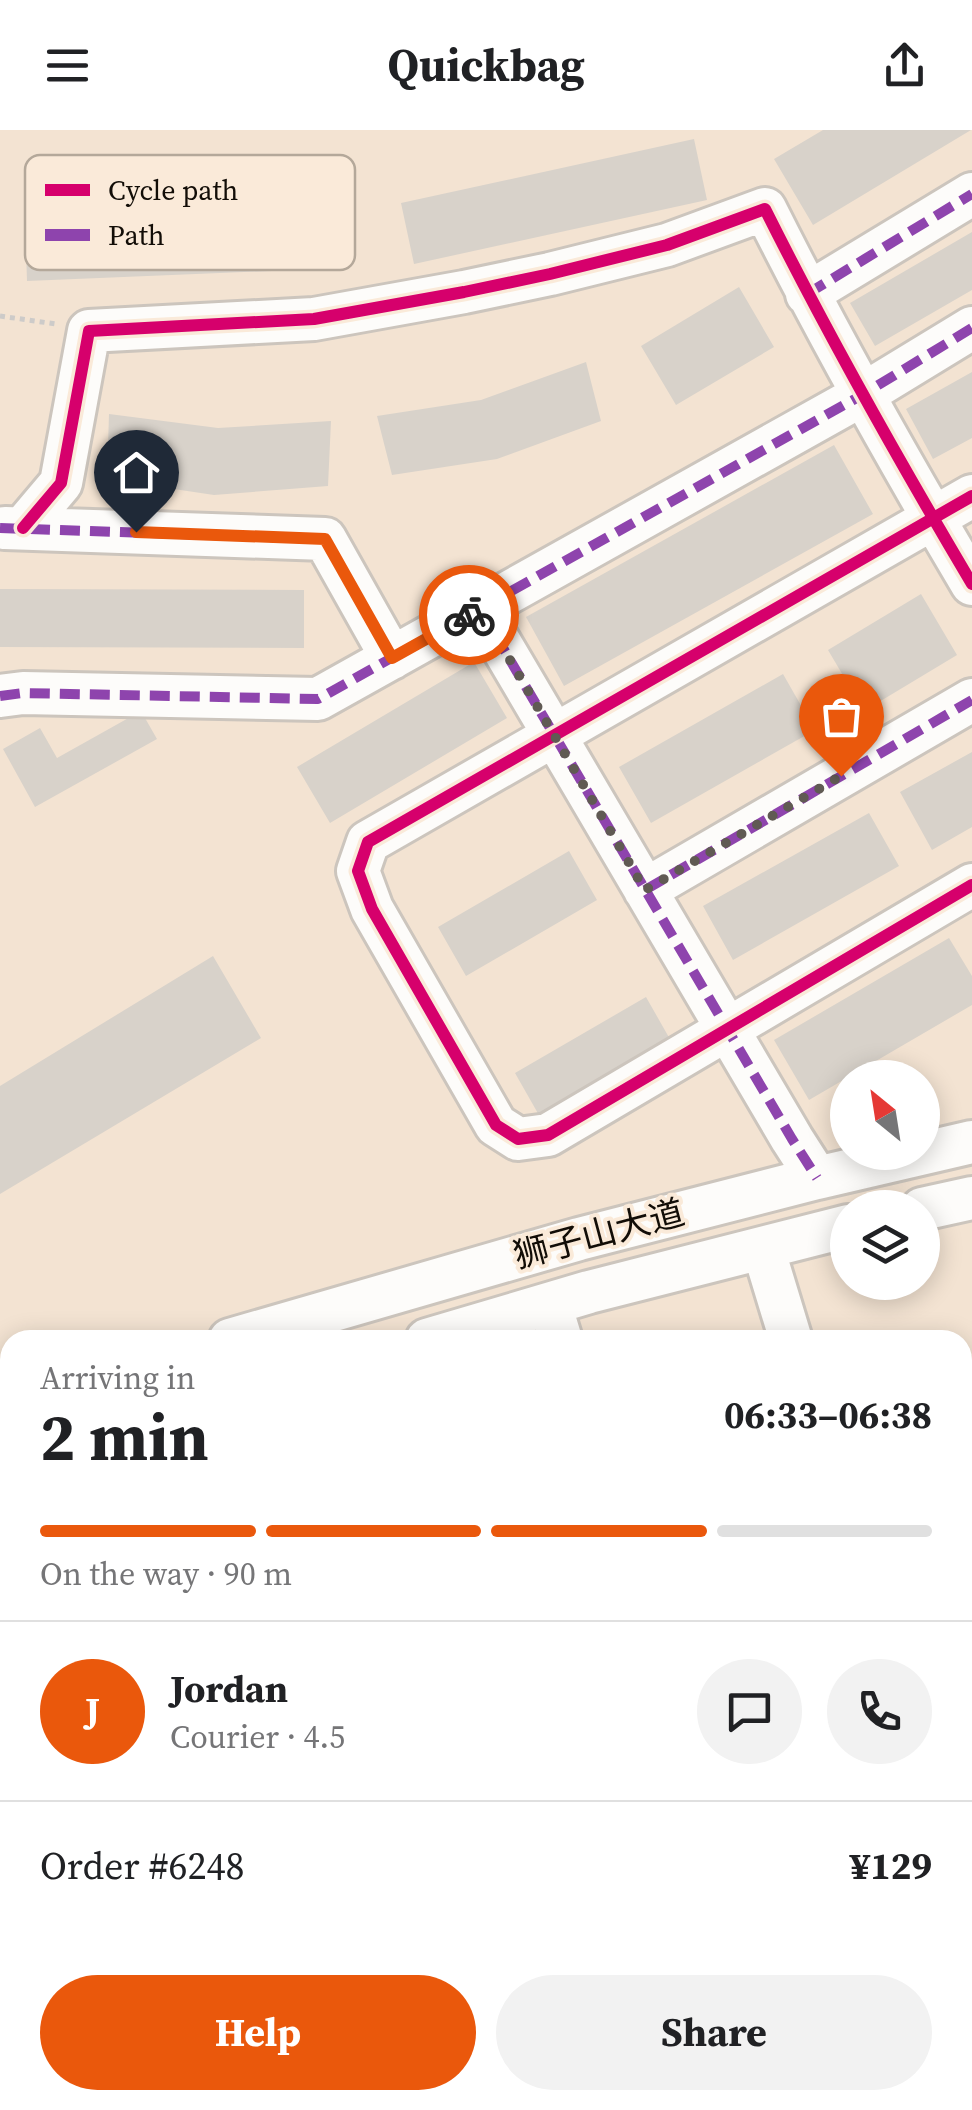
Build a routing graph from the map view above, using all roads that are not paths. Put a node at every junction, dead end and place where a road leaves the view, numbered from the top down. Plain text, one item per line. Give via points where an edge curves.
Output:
1 (972, 194) edge
2 (807, 294) junction
3 (972, 328) edge
4 (862, 395) junction
5 (972, 496) edge
6 (933, 519) junction
7 (12, 528) edge
8 (972, 584) edge
9 (480, 609) junction
10 (392, 658) junction
11 (0, 696) edge
12 (972, 700) edge
13 (555, 736) junction
14 (972, 886) edge
15 (645, 890) junction
16 (728, 1030) junction
17 (972, 1142) edge
18 (818, 1178) junction
19 (972, 1198) edge
20 (940, 1205) edge
21 (830, 1231) edge
22 (764, 1248) junction
23 (555, 1322) edge
24 (265, 1330) edge
25 (498, 1330) edge
26 (788, 1330) edge

1 - 2 street
2 - 4 street
2 - 7 street via 765,209 667,245 314,319 89,330 61,483
3 - 4 street
4 - 6 street
4 - 9 street
5 - 6 street
6 - 8 street
6 - 13 street
7 - 10 street via 325,539
9 - 10 street
9 - 13 street
10 - 11 street via 318,700
12 - 15 street
13 - 15 street
13 - 16 street via 368,842 358,872 496,1125 518,1139 548,1135
14 - 16 street
15 - 16 street
16 - 18 street
17 - 18 street, 狮子山大道
18 - 24 street, 狮子山大道
19 - 20 street
21 - 22 street, 狮子山大道
22 - 23 street, 狮子山大道
22 - 26 street
23 - 25 street, 狮子山大道

